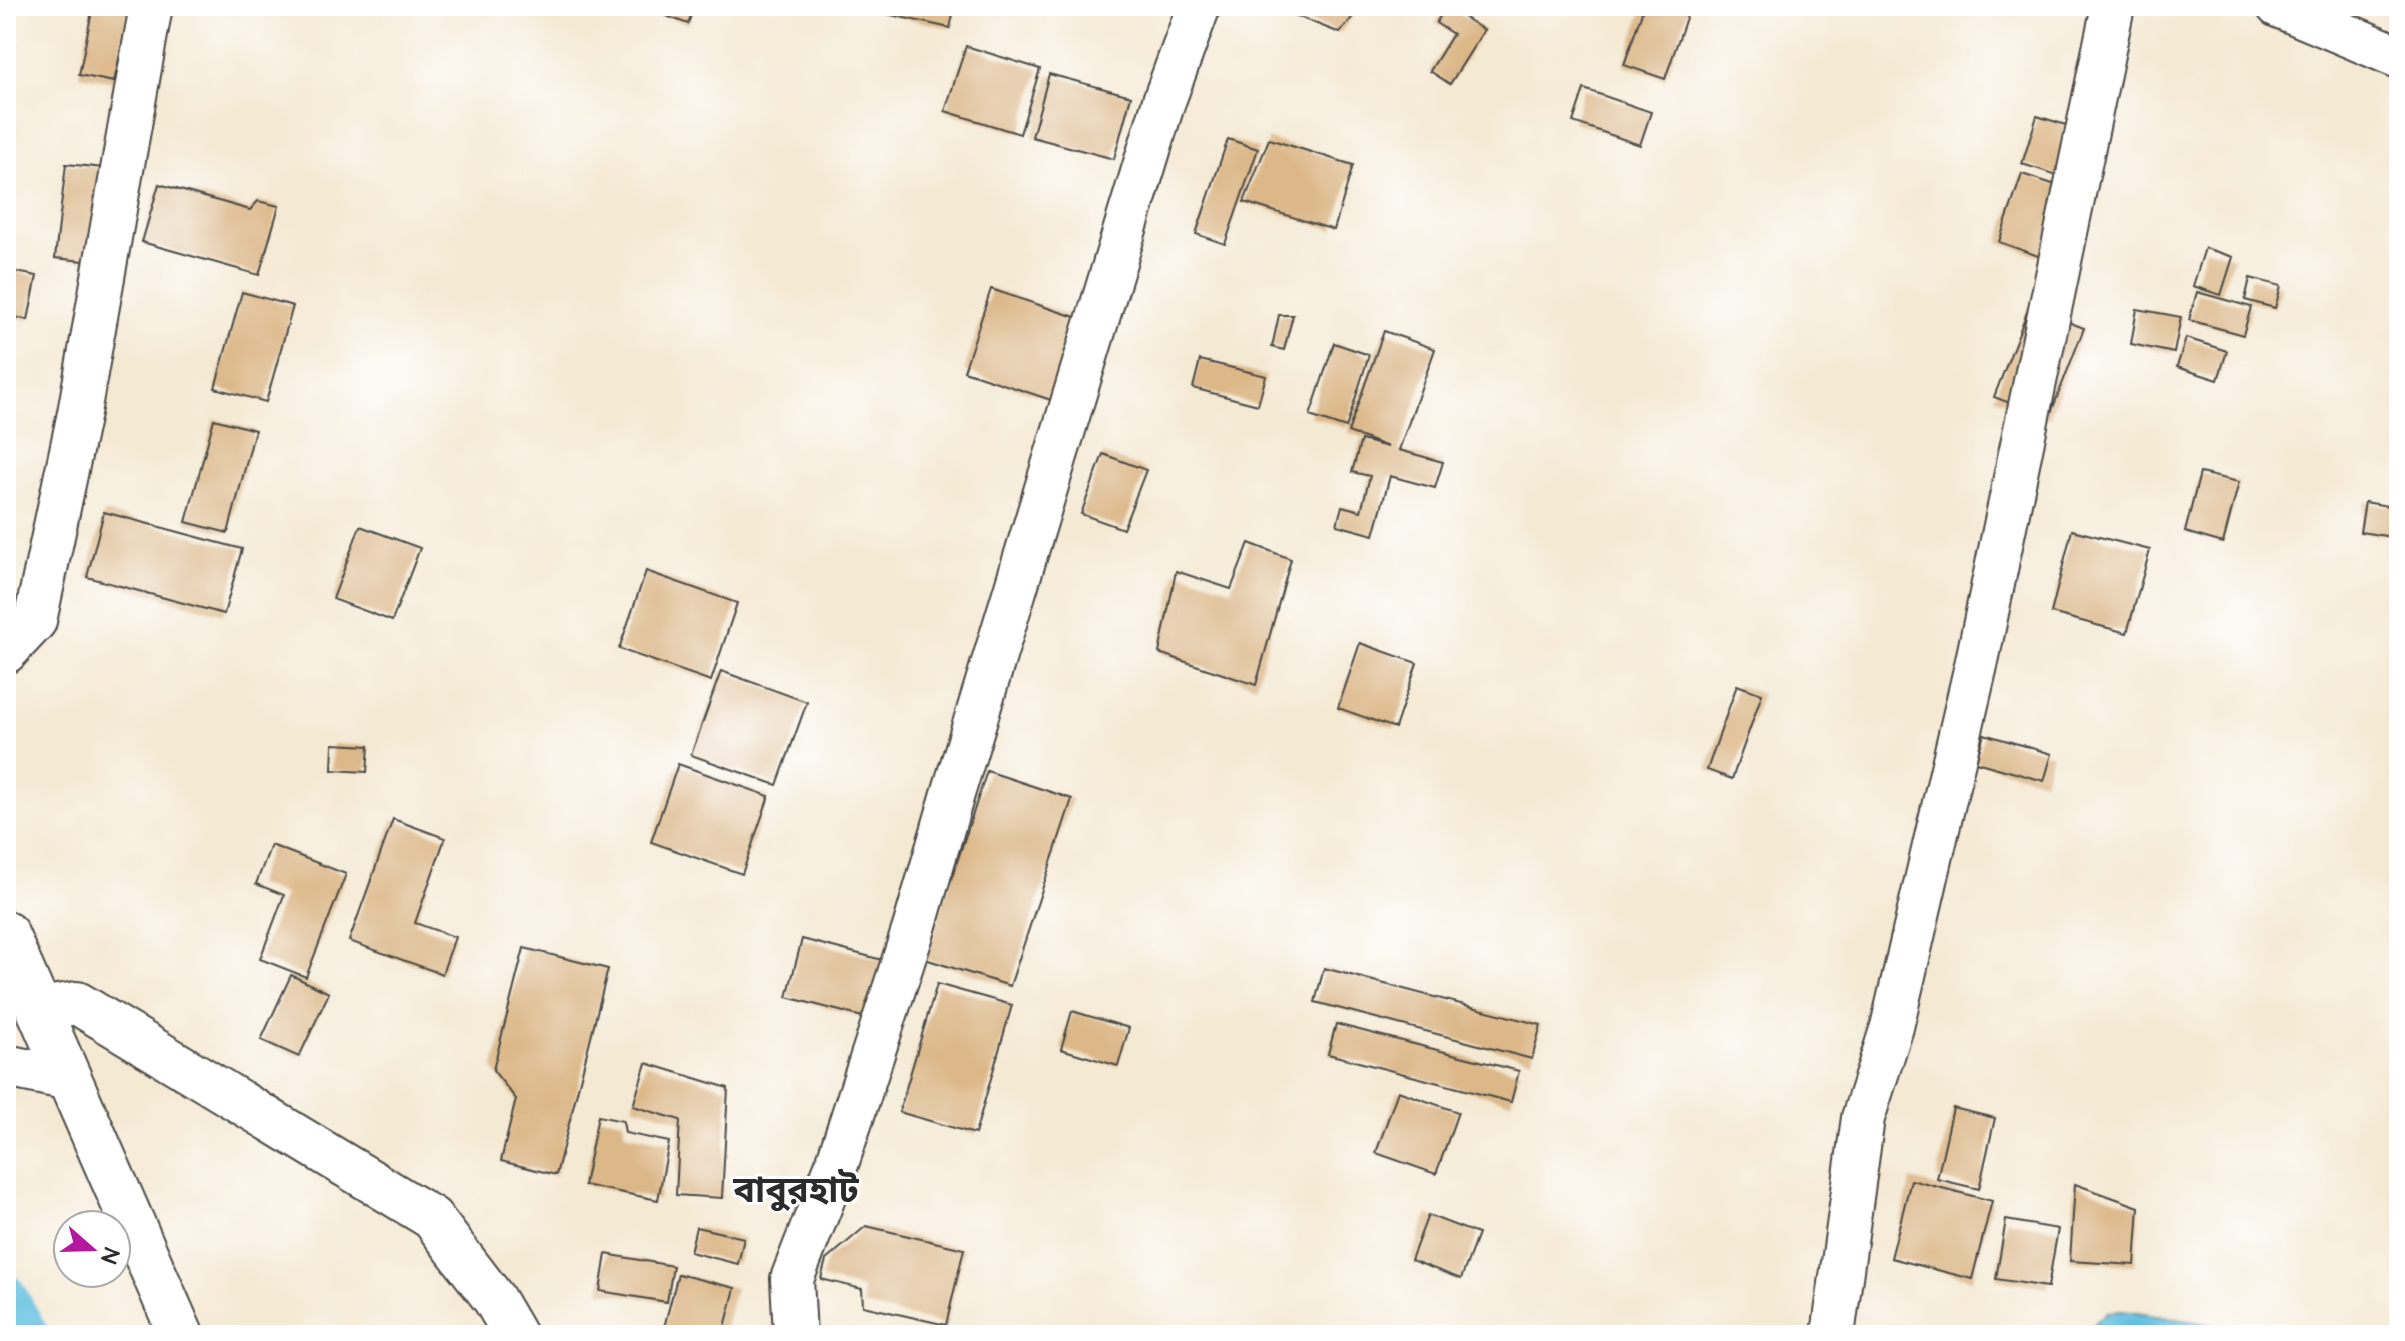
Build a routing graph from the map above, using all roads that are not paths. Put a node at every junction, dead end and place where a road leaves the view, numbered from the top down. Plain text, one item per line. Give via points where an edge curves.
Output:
1 (151, 6) edge
2 (1199, 6) edge
3 (2113, 6) edge
4 (2278, 6) edge
5 (2399, 57) edge
6 (6, 652) edge
7 (6, 934) edge
8 (39, 1009) junction
9 (6, 1066) edge
10 (69, 1079) junction
11 (181, 1335) edge
12 (515, 1335) edge
13 (795, 1335) edge
14 (1833, 1335) edge

1 - 6 street via 79,413 35,621
2 - 13 street via 1164,101 914,928 837,1164 792,1279
3 - 14 street via 1977,661 1892,1027 1863,1118
4 - 5 street
7 - 8 main road
8 - 10 main road
8 - 12 street via 77,1003 432,1218
9 - 10 street
10 - 11 main road

